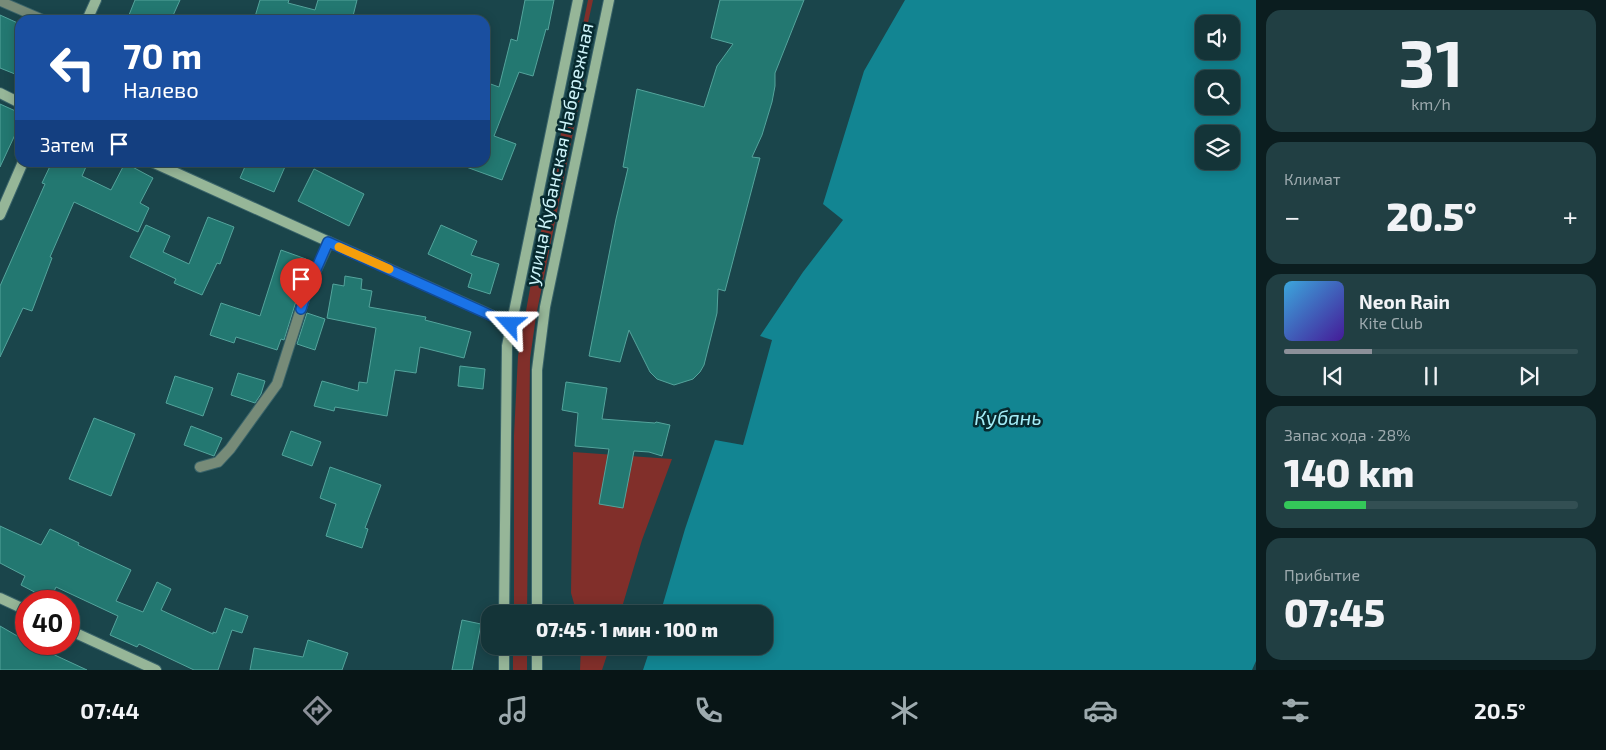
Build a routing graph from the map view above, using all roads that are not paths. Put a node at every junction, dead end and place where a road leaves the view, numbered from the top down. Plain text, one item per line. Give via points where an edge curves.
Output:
1 (96, 0) edge
2 (578, 0) edge
3 (609, 0) edge
4 (0, 1) edge
5 (32, 15) edge
6 (89, 15) edge
7 (0, 93) edge
8 (15, 100) edge
9 (22, 167) edge
10 (163, 167) edge
11 (0, 214) edge
12 (328, 242) junction
13 (510, 324) junction
14 (200, 467) dead end
15 (0, 598) edge
16 (15, 605) edge
17 (504, 605) edge
18 (537, 605) edge
19 (80, 635) edge
20 (504, 655) edge
21 (537, 655) edge
22 (156, 670) edge
23 (504, 670) edge
24 (537, 670) edge

1 - 6 main road
2 - 13 main road, улица Кубанская Набережная
3 - 18 main road, улица Кубанская Набережная via 545,307 537,370
4 - 5 lane
7 - 8 main road
9 - 11 main road
10 - 12 main road
12 - 13 main road
12 - 14 street via 307,290 277,384 224,456 218,462
13 - 17 main road, улица Кубанская Набережная via 507,346
15 - 16 main road
19 - 22 main road
20 - 23 main road
21 - 24 main road

